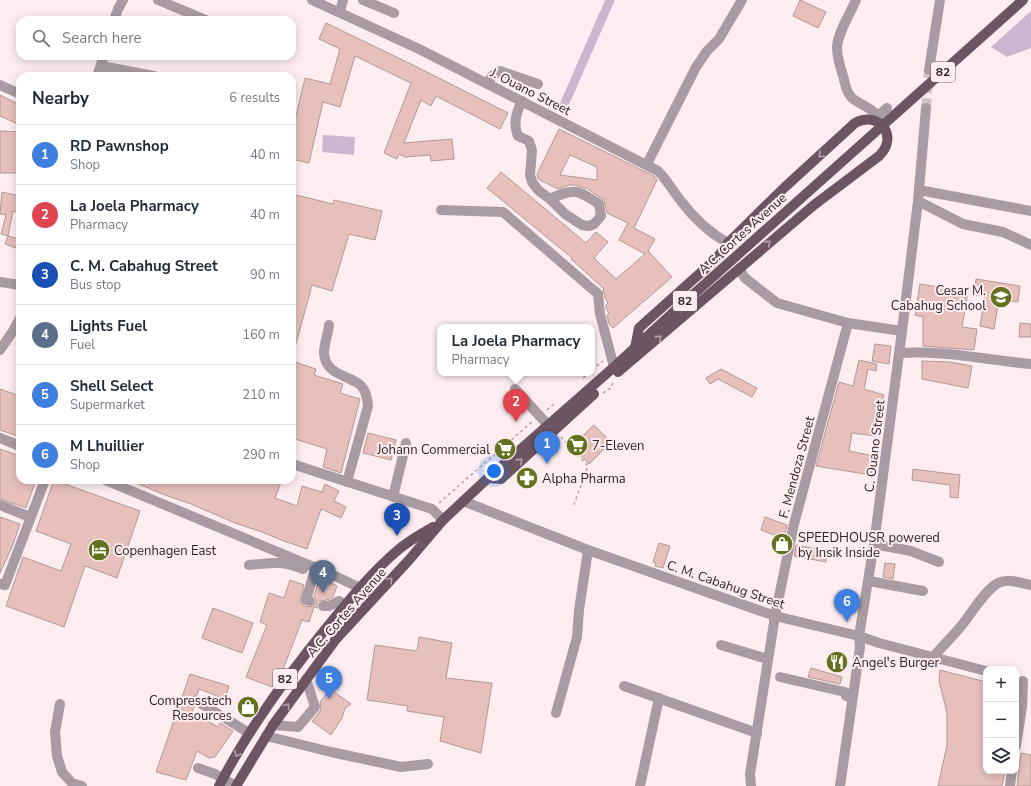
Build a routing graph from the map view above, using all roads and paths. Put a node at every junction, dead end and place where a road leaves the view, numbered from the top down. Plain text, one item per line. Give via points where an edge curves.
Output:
1 (123, 0) edge
2 (158, 0) edge
3 (312, 0) edge
4 (343, 0) edge
5 (363, 0) edge
6 (742, 0) edge
7 (856, 0) edge
8 (940, 0) edge
9 (1023, 0) edge
10 (340, 12) junction
11 (394, 13) dead end
12 (115, 16) edge
13 (196, 16) edge
14 (101, 66) edge
15 (929, 70) tunnel mouth
16 (133, 72) edge
17 (488, 83) junction
18 (538, 84) dead end
19 (0, 85) edge
20 (16, 92) edge
21 (522, 101) junction
22 (887, 108) dead end
23 (926, 108) tunnel mouth
24 (879, 120) junction
25 (646, 164) junction
26 (919, 190) junction
27 (550, 199) junction
28 (918, 201) junction
29 (441, 210) dead end
30 (1031, 211) edge
31 (728, 243) junction
32 (1031, 245) edge
33 (739, 269) junction
34 (0, 282) edge
35 (16, 284) edge
36 (848, 323) junction
37 (16, 325) edge
38 (329, 325) dead end
39 (902, 331) junction
40 (635, 348) junction
41 (0, 350) edge
42 (612, 353) junction
43 (900, 353) junction
44 (1031, 364) edge
45 (595, 367) edge
46 (614, 371) junction
47 (515, 389) dead end
48 (600, 396) dead end
49 (556, 402) dead end
50 (539, 416) junction
51 (548, 425) junction
52 (559, 434) dead end
53 (0, 438) edge
54 (406, 443) dead end
55 (16, 444) edge
56 (296, 465) edge
57 (488, 478) junction
58 (347, 482) junction
59 (43, 484) edge
60 (115, 484) edge
61 (393, 497) junction
62 (463, 501) junction
63 (0, 505) edge
64 (573, 507) dead end
65 (432, 509) junction
66 (30, 517) junction
67 (443, 520) junction
68 (874, 544) junction
69 (588, 550) junction
70 (939, 562) dead end
71 (249, 565) dead end
72 (314, 574) junction
73 (869, 581) junction
74 (0, 584) edge
75 (1031, 585) edge
76 (355, 586) junction
77 (923, 591) dead end
78 (371, 600) junction
79 (310, 601) dead end
80 (345, 605) junction
81 (323, 606) dead end
82 (775, 616) junction
83 (859, 636) junction
84 (721, 645) dead end
85 (933, 657) junction
86 (767, 659) junction
87 (983, 670) edge
88 (780, 677) dead end
89 (306, 679) junction
90 (1023, 681) edge
91 (624, 686) dead end
92 (850, 693) junction
93 (659, 698) junction
94 (197, 701) dead end
95 (60, 704) dead end
96 (556, 713) dead end
97 (272, 725) junction
98 (248, 733) junction
99 (757, 733) junction
100 (266, 736) junction
101 (1017, 738) edge
102 (428, 764) dead end
103 (198, 768) dead end
104 (1012, 774) edge
105 (221, 782) edge
106 (82, 786) edge
107 (236, 786) edge
108 (640, 786) edge
109 (751, 786) edge
110 (840, 786) edge
111 (1010, 786) edge

1 - 12 street
2 - 13 street
3 - 10 street, J. Ouano Street
4 - 10 street
5 - 11 street
6 - 25 street via 719,39 696,67
7 - 24 street via 839,37 838,58 849,94 856,101 872,109
8 - 15 street
9 - 40 main road, A.C. Cortes Avenue / 82
10 - 17 street, J. Ouano Street
14 - 16 street
17 - 18 street via 492,76 500,71
17 - 21 street, J. Ouano Street
19 - 20 street
21 - 25 street, J. Ouano Street
21 - 27 street via 517,111 515,128 518,136 529,141 532,150 532,182
22 - 24 street
23 - 26 street, C. Ouano Street
24 -> 31 main road via 855,123
33 -> 24 main road via 814,205 883,152 888,137
25 - 31 street, J. Ouano Street via 666,179 682,202 715,236
26 - 28 street, C. Ouano Street
26 - 30 street
27 - 27 street via 565,214 582,225 594,224 601,216 599,204 579,192 566,192
28 - 32 street via 962,224 1003,232
28 - 39 street, C. Ouano Street
29 - 42 street via 503,212 598,294 600,314
31 - 40 main road via 717,258 639,328
33 - 36 street via 745,278 777,303
46 -> 33 main road
34 - 35 street
36 - 39 street
36 - 82 street, F. Mendoza Street via 794,524
37 - 41 street
38 - 58 street via 324,354 328,366 339,375 360,384 367,395 368,406
39 - 43 street, C. Ouano Street
40 - 46 main road, A.C. Cortes Avenue / 82
42 - 45 path
42 - 46 street
43 - 44 street via 947,353
43 - 68 street, C. Ouano Street
46 - 48 path via 612,387
46 - 51 main road, A.C. Cortes Avenue / 82
57 -> 46 main road via 501,479
47 - 50 street
49 - 50 path
50 - 51 street
50 - 65 path
51 - 57 main road, A.C. Cortes Avenue / 82
52 - 64 path via 588,466
53 - 55 street
54 - 61 street
56 - 58 street
57 - 62 main road, A.C. Cortes Avenue / 82
58 - 61 street
59 - 66 street
60 - 76 street
61 - 65 street
62 - 67 main road, A.C. Cortes Avenue / 82
62 - 69 street, C. M. Cabahug Street
63 - 66 street
65 - 67 street
66 - 74 street via 5,585
67 - 76 main road, A.C. Cortes Avenue / 82 via 398,549
78 -> 67 main road, A.C. Cortes Avenue / 82
68 - 70 street via 910,550
68 - 73 street, C. Ouano Street
69 - 82 street, C. M. Cabahug Street
69 - 96 street via 577,637
71 - 72 street via 278,562
72 - 76 street via 343,585
72 - 79 street via 306,600
73 - 77 street
73 - 83 street, C. Ouano Street
75 - 85 street via 1011,581 997,583
76 - 78 street
76 - 80 main road, A.C. Cortes Avenue / 82
78 - 89 main road, A.C. Cortes Avenue / 82 via 336,639
80 - 81 street via 339,601 330,606
80 - 98 main road, A.C. Cortes Avenue / 82 via 294,666
82 - 83 street, C. M. Cabahug Street
82 - 86 street, F. Mendoza Street
83 - 85 street, C. M. Cabahug Street
83 - 92 street, C. Ouano Street via 860,647
84 - 86 street
85 - 87 street, C. M. Cabahug Street
86 - 99 street, F. Mendoza Street
88 - 92 street
97 -> 89 main road, A.C. Cortes Avenue / 82
89 - 97 street via 315,707 298,728
90 - 101 street
91 - 93 street
92 - 110 street, C. Ouano Street
93 - 99 street
93 - 108 street
94 - 98 street
95 - 106 street via 55,732 57,756 62,772 72,783
97 - 100 main road, A.C. Cortes Avenue / 82
98 -> 105 main road, A.C. Cortes Avenue / 82
99 - 109 street, F. Mendoza Street via 750,774
100 - 102 street via 401,767
100 - 107 main road, A.C. Cortes Avenue / 82
103 - 105 street
104 - 111 street
105 - 107 street

